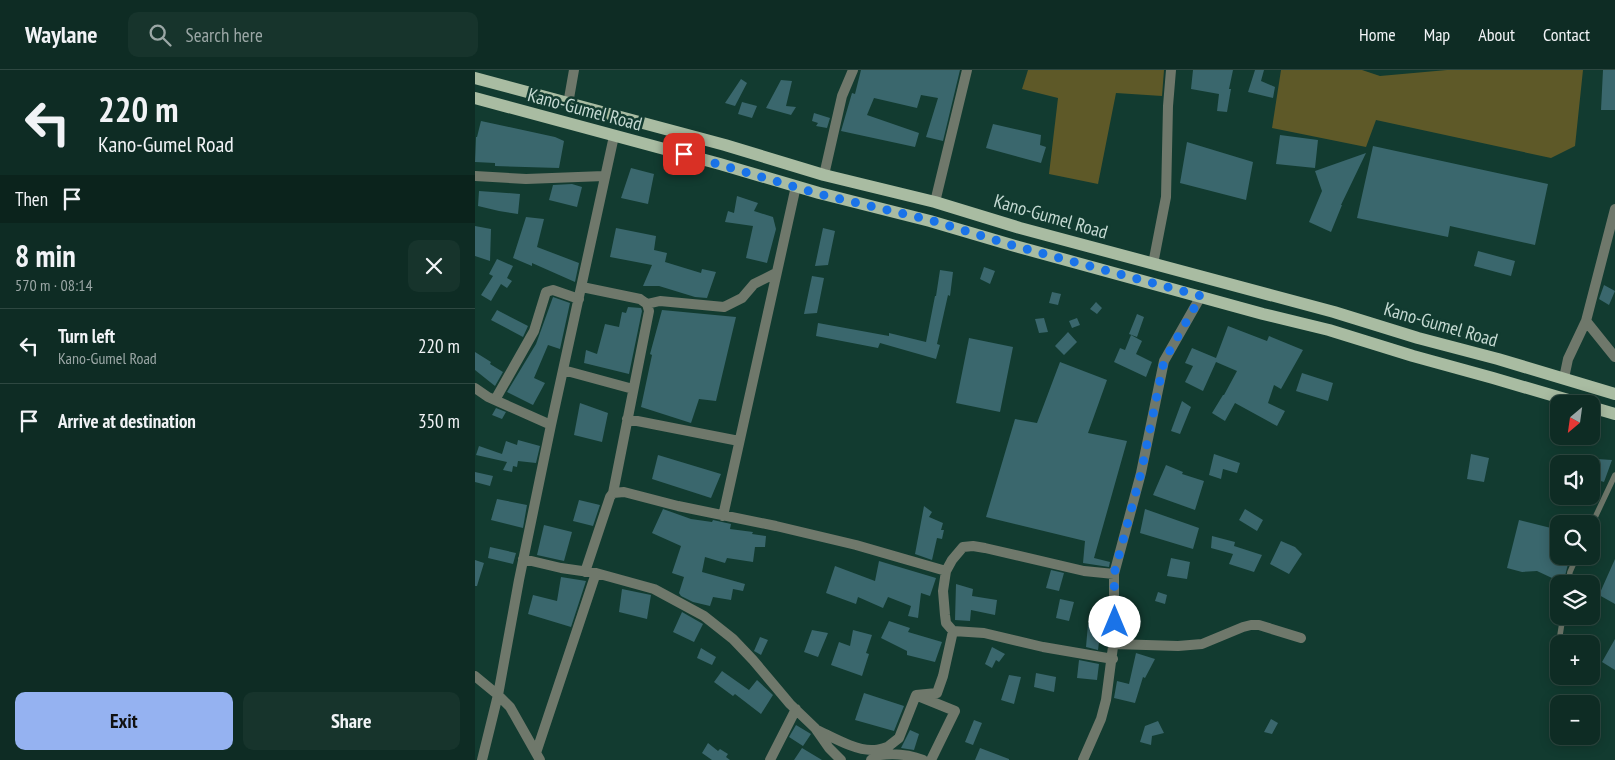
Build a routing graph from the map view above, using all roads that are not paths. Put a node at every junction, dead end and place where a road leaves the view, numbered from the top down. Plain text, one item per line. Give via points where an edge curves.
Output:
1 (575, 70) edge
2 (853, 70) edge
3 (967, 70) edge
4 (1171, 70) edge
5 (481, 80) edge
6 (479, 99) edge
7 (568, 104) junction
8 (614, 136) junction
9 (824, 175) junction
10 (475, 176) edge
11 (604, 176) junction
12 (795, 186) junction
13 (935, 202) junction
14 (1615, 209) edge
15 (1153, 264) junction
16 (776, 274) junction
17 (582, 287) junction
18 (1201, 296) junction
19 (579, 299) junction
20 (647, 304) junction
21 (1586, 321) junction
22 (1615, 357) edge
23 (1498, 359) junction
24 (563, 370) junction
25 (1493, 378) junction
26 (1564, 378) junction
27 (475, 388) edge
28 (633, 390) junction
29 (1615, 394) edge
30 (1551, 395) edge
31 (495, 400) junction
32 (1600, 410) edge
33 (1615, 414) edge
34 (627, 419) junction
35 (551, 426) junction
36 (739, 441) junction
37 (1615, 475) edge
38 (613, 493) junction
39 (1596, 515) edge
40 (723, 516) junction
41 (523, 559) junction
42 (946, 571) junction
43 (591, 573) junction
44 (1114, 574) junction
45 (1562, 625) edge
46 (953, 631) junction
47 (1560, 634) dead end
48 (1301, 638) dead end
49 (1114, 644) junction
50 (1113, 660) junction
51 (475, 676) edge
52 (498, 695) junction
53 (916, 695) junction
54 (796, 709) junction
55 (816, 729) junction
56 (889, 747) junction
57 (538, 757) edge
58 (875, 758) edge
59 (481, 760) edge
60 (769, 760) edge
61 (841, 760) edge
62 (923, 760) edge
63 (931, 760) edge
64 (1083, 760) edge

1 - 7 street
2 - 9 street via 842,96
3 - 13 street
4 - 15 street via 1166,197
5 - 6 main road
5 - 7 main road, Kano-Gumel Road
6 - 8 main road, Kano-Gumel Road
7 - 9 main road, Kano-Gumel Road
8 - 11 street
8 - 12 main road, Kano-Gumel Road
9 - 13 main road, Kano-Gumel Road
10 - 11 street via 526,179
11 - 17 street
12 - 16 street
12 - 18 main road, Kano-Gumel Road
13 - 15 main road, Kano-Gumel Road
14 - 21 street
15 - 23 main road, Kano-Gumel Road
16 - 20 street via 754,284 742,298 724,307 660,301
16 - 36 street
17 - 19 street
17 - 20 street via 640,299
18 - 25 main road, Kano-Gumel Road
18 - 44 street via 1164,361 1141,473
19 - 24 street
19 - 31 street via 553,290 546,292 534,331
20 - 28 street via 649,311
21 - 22 street
21 - 26 street via 1568,359
23 - 25 main road
23 - 26 main road, Kano-Gumel Road
24 - 28 street
24 - 35 street
25 - 30 main road, Kano-Gumel Road
26 - 29 main road, Kano-Gumel Road
27 - 31 street
28 - 34 street
31 - 35 street
32 - 33 main road
34 - 36 street
34 - 38 street
35 - 41 street
36 - 40 street
37 - 39 lane
38 - 40 street via 624,492
38 - 43 street
40 - 42 street via 856,545
41 - 43 street
41 - 52 street
42 - 44 street via 960,549 973,546 1084,571
42 - 46 street via 943,591 945,615 946,623
43 - 54 street via 654,589 704,616 733,640
43 - 57 street
44 - 49 street
45 - 47 lane
46 - 50 street via 984,633
46 - 53 street via 937,693
48 - 49 street via 1251,625 1202,644
49 - 50 street
50 - 64 street via 1101,719
51 - 52 street
52 - 57 street via 510,707
52 - 59 street
53 - 56 street via 899,738
53 - 63 street via 955,711
54 - 55 street
54 - 60 street
55 - 56 street via 860,748
55 - 61 street
56 - 58 street
58 - 62 street via 895,753

